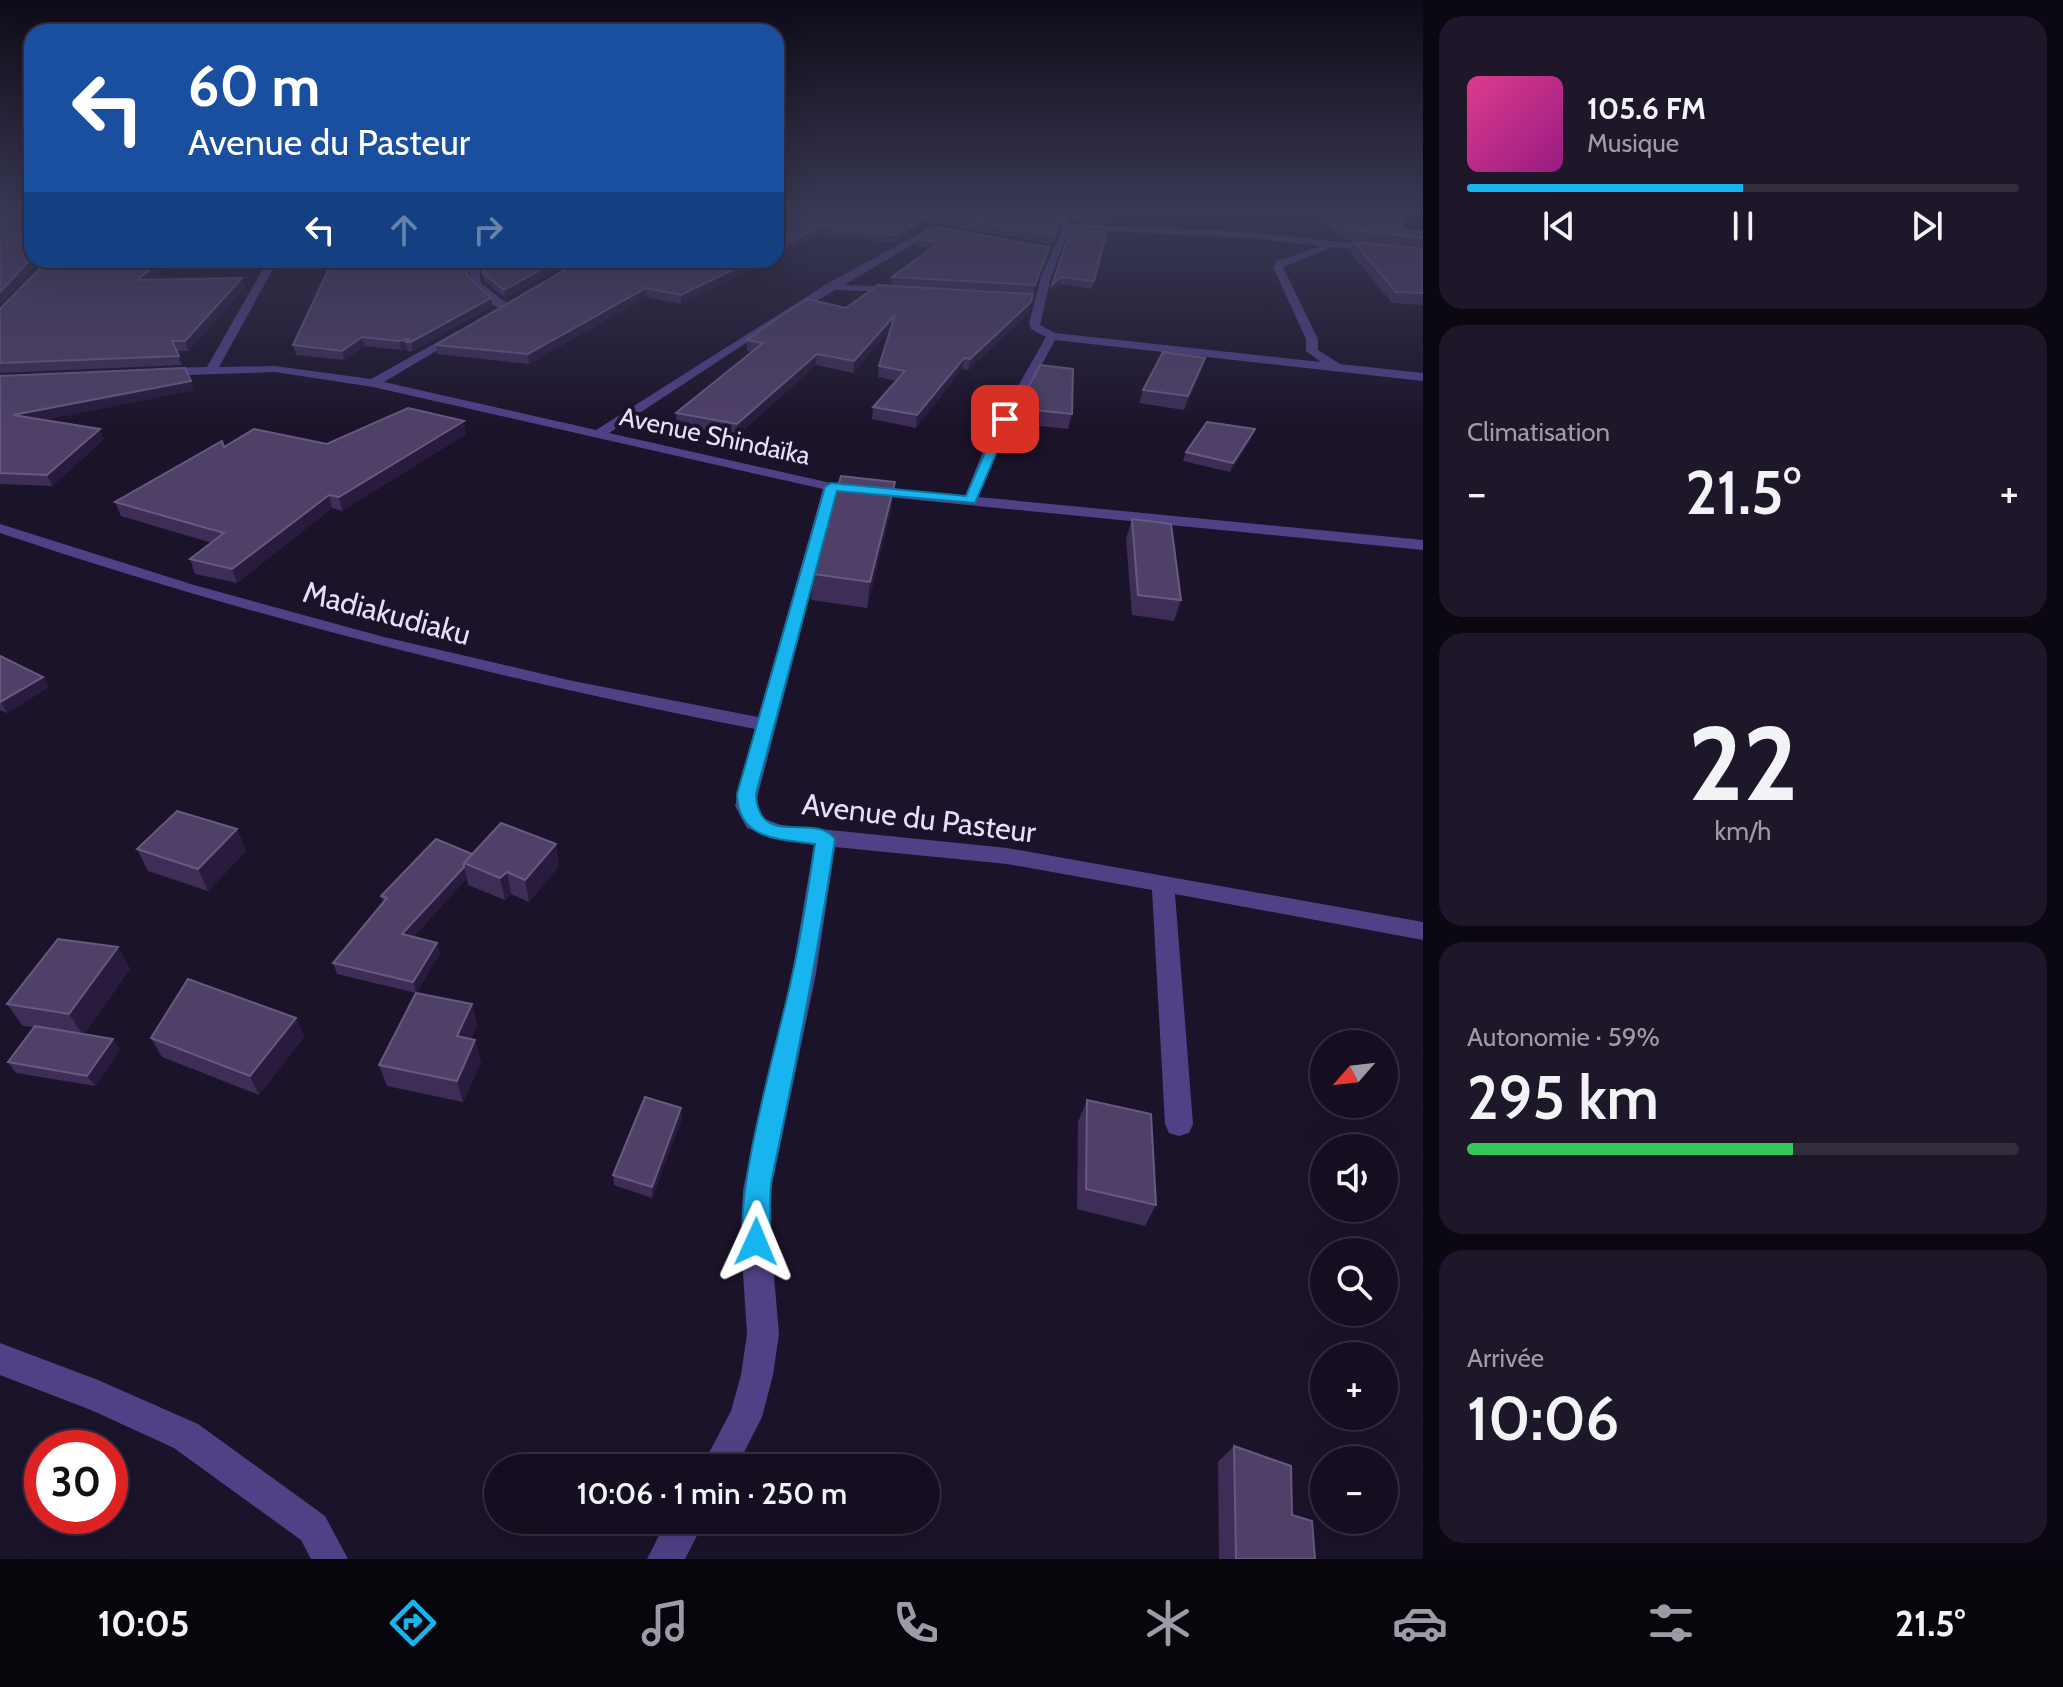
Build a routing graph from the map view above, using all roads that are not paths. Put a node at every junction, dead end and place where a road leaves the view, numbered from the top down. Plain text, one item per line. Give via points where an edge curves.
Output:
1 (259, 285) edge
2 (476, 285) edge
3 (832, 285) edge
4 (1044, 285) edge
5 (1286, 285) edge
6 (828, 287) junction
7 (905, 290) edge
8 (1027, 298) edge
9 (1040, 299) junction
10 (517, 300) edge
11 (505, 307) junction
12 (492, 314) edge
13 (466, 329) edge
14 (1052, 336) junction
15 (212, 369) junction
16 (1343, 371) junction
17 (151, 372) edge
18 (1423, 377) edge
19 (373, 383) junction
20 (597, 435) junction
21 (831, 487) junction
22 (970, 500) junction
23 (0, 528) edge
24 (1423, 545) edge
25 (767, 725) junction
26 (826, 839) junction
27 (1163, 885) junction
28 (1423, 931) edge
29 (1179, 1124) dead end
30 (0, 1359) edge
31 (726, 1454) edge
32 (679, 1534) edge
33 (330, 1559) edge
34 (665, 1559) edge

1 - 15 street
2 - 11 street
3 - 6 street
4 - 9 street
5 - 16 street via 1312,339 1312,351
6 - 7 street
6 - 20 street
8 - 9 street
9 - 14 street via 1035,327
10 - 11 street
11 - 12 street
13 - 19 street
14 - 16 street
14 - 22 street via 995,439
15 - 17 street, Avenue Shindaïka
15 - 19 street, Avenue Shindaïka via 275,369
16 - 18 street
19 - 20 street, Avenue Shindaïka
20 - 21 street, Avenue Shindaïka
21 - 22 street, Avenue Shindaïka
21 - 25 street, Avenue du Pasteur
22 - 24 street, Avenue Shindaïka
23 - 25 street, Madiakudiaku via 240,603 442,658
25 - 26 street, Avenue du Pasteur via 746,794 749,817 767,830
26 - 27 street, Avenue du Pasteur via 1007,856
26 - 31 street via 804,974 757,1189 763,1334 757,1375 746,1417
27 - 28 street, Avenue du Pasteur
27 - 29 street
30 - 33 street via 186,1436 313,1528
32 - 34 street

